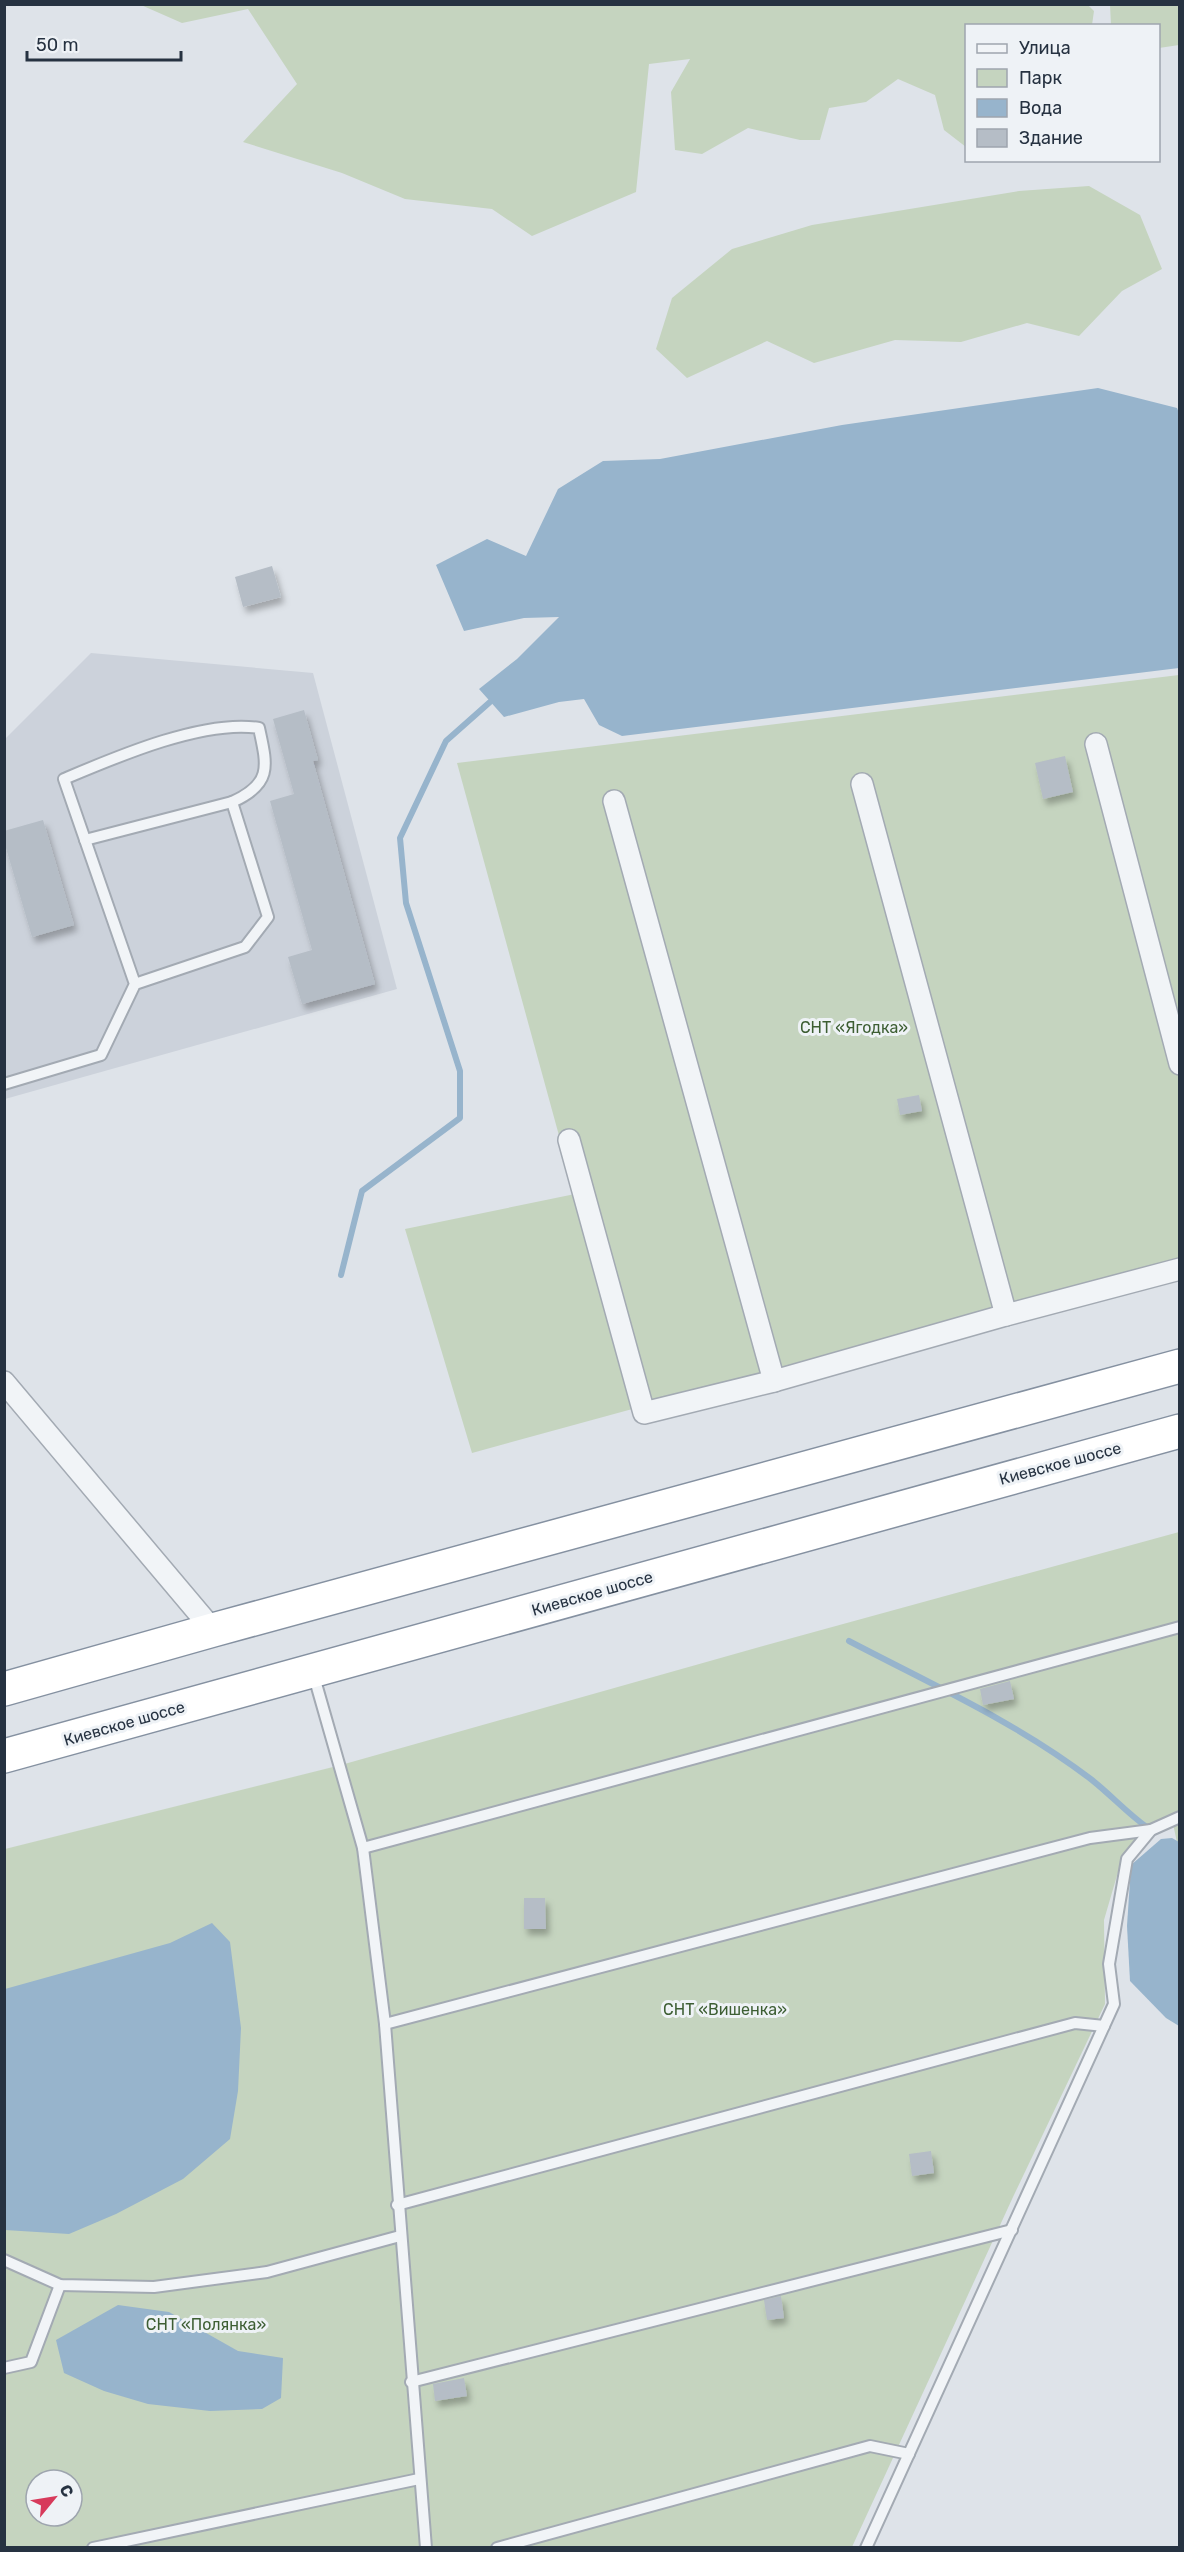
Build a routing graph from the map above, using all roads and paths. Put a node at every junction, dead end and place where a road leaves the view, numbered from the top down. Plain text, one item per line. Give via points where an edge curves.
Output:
1 (1096, 744) dead end
2 (862, 784) dead end
3 (614, 801) dead end
4 (232, 802) junction
5 (85, 840) junction
6 (135, 984) junction
7 (1179, 1064) edge
8 (4, 1084) edge
9 (569, 1140) dead end
10 (1179, 1269) edge
11 (1006, 1315) junction
12 (1179, 1366) edge
13 (774, 1381) junction
14 (4, 1382) edge
15 (1179, 1431) edge
16 (1179, 1627) edge
17 (213, 1630) junction
18 (312, 1670) junction
19 (4, 1689) edge
20 (4, 1756) edge
21 (1179, 1817) edge
22 (1151, 1830) junction
23 (363, 1848) junction
24 (385, 2024) junction
25 (1104, 2026) junction
26 (398, 2205) junction
27 (1011, 2230) junction
28 (400, 2236) junction
29 (4, 2260) edge
30 (60, 2285) junction
31 (4, 2368) edge
32 (411, 2382) junction
33 (909, 2454) junction
34 (419, 2480) junction
35 (93, 2547) edge
36 (426, 2547) edge
37 (497, 2547) edge
38 (866, 2547) edge

1 - 7 street
2 - 11 street
3 - 13 street
4 - 5 lane
4 - 5 lane via 248,795 263,778 266,762 259,728 240,725 182,735 64,779
4 - 6 lane via 268,917 245,947
5 - 6 lane
6 - 8 lane via 101,1055
9 - 13 street via 644,1413
10 - 11 street
11 - 13 street
12 - 17 highway
14 - 17 street
15 - 18 highway, Киевское шоссе
16 - 23 lane
17 - 19 highway
18 - 20 highway, Киевское шоссе
18 - 23 lane
21 - 22 lane
22 - 24 lane via 1090,1838
22 - 25 lane via 1127,1859 1108,1964 1114,2004
23 - 24 lane
24 - 26 lane
25 - 26 lane via 1075,2024
25 - 27 lane
26 - 28 lane
27 - 32 lane
27 - 33 lane
28 - 30 lane via 267,2272 154,2287
28 - 32 lane
29 - 30 lane
30 - 31 lane via 31,2362
32 - 34 lane
33 - 37 lane via 870,2446
33 - 38 lane
34 - 35 lane
34 - 36 lane

